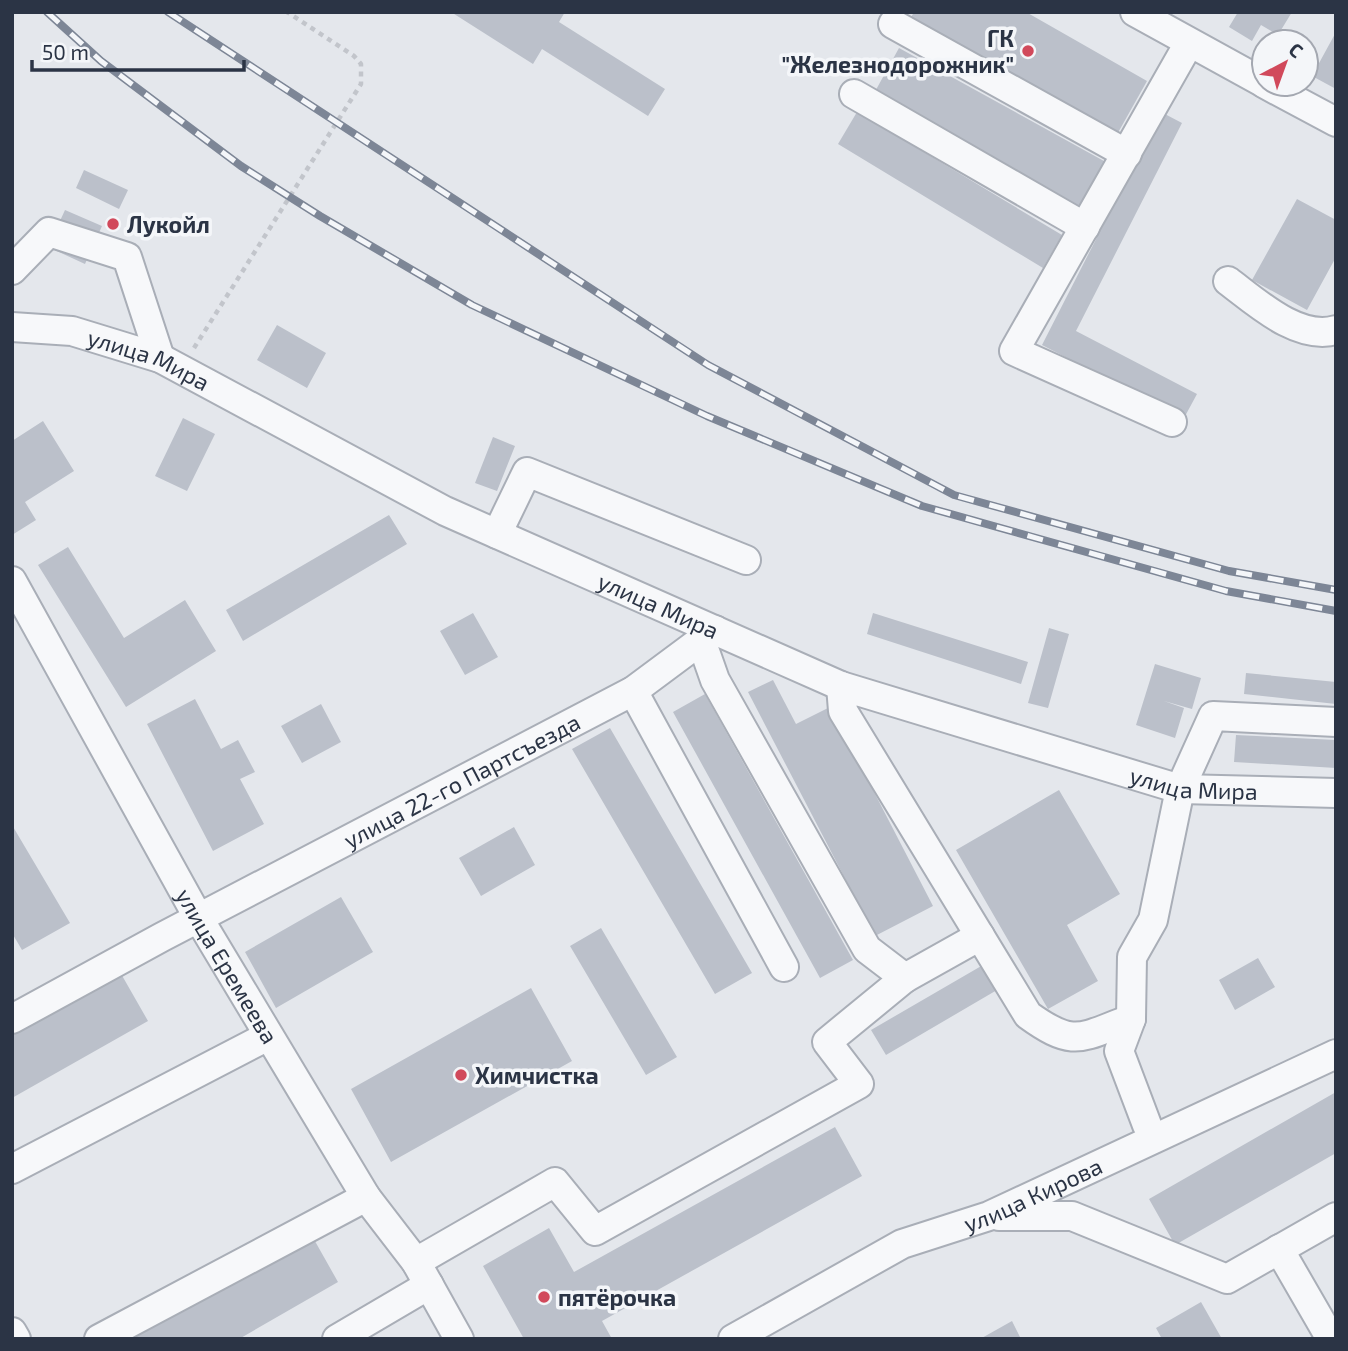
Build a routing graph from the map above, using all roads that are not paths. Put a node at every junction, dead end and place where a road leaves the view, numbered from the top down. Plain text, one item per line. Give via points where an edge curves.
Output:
1 (1135, 12) edge
2 (893, 24) dead end
3 (1189, 43) junction
4 (1250, 76) edge
5 (854, 94) dead end
6 (1291, 98) edge
7 (1336, 122) edge
8 (1127, 154) junction
9 (1084, 228) junction
10 (12, 270) edge
11 (1228, 281) dead end
12 (12, 327) edge
13 (1336, 330) edge
14 (170, 364) junction
15 (1172, 422) dead end
16 (497, 534) junction
17 (746, 560) dead end
18 (12, 581) edge
19 (708, 637) junction
20 (841, 686) junction
21 (633, 691) junction
22 (1336, 722) edge
23 (1180, 789) junction
24 (1336, 793) edge
25 (199, 919) junction
26 (979, 936) junction
27 (785, 967) dead end
28 (905, 978) junction
29 (12, 1019) edge
30 (1131, 1019) junction
31 (268, 1035) junction
32 (1336, 1054) edge
33 (1147, 1125) dead end
34 (12, 1169) edge
35 (366, 1197) junction
36 (989, 1216) junction
37 (1336, 1217) edge
38 (1279, 1249) junction
39 (422, 1273) junction
40 (12, 1332) edge
41 (16, 1339) edge
42 (99, 1339) edge
43 (337, 1339) edge
44 (460, 1339) edge
45 (733, 1339) edge
46 (1331, 1339) edge

1 - 3 street
2 - 8 street
3 - 4 street
3 - 8 street
5 - 9 street
6 - 7 street
8 - 9 street
9 - 15 street via 1014,351
10 - 14 street via 49,232 127,257
11 - 13 street via 1268,311 1306,330
12 - 14 street, улица Мира via 72,331
14 - 16 street, улица Мира via 445,511
16 - 17 street via 527,472
16 - 19 street, улица Мира
18 - 25 street, улица Еремеева
19 - 20 street, улица Мира
19 - 21 street, улица 22-го Партсъезда
19 - 28 street via 715,680 867,949
20 - 23 street, улица Мира
20 - 26 street via 843,711
21 - 25 street, улица 22-го Партсъезда
21 - 27 street
22 - 23 street via 1213,716
23 - 24 street, улица Мира
23 - 30 street via 1153,920 1132,957
25 - 29 street, улица 22-го Партсъезда
25 - 31 street, улица Еремеева
26 - 28 street
26 - 30 street via 1028,1015 1055,1034 1081,1038
28 - 39 street via 827,1042 859,1084 595,1231 555,1182
30 - 33 street via 1119,1051
31 - 34 street
31 - 35 street, улица Еремеева
32 - 36 street, улица Кирова
35 - 39 street, улица Еремеева
35 - 42 street
36 - 38 street via 1072,1216 1227,1279
36 - 45 street, улица Кирова via 902,1244
37 - 38 street
38 - 46 street
39 - 43 street
39 - 44 street, улица Еремеева
40 - 41 street

